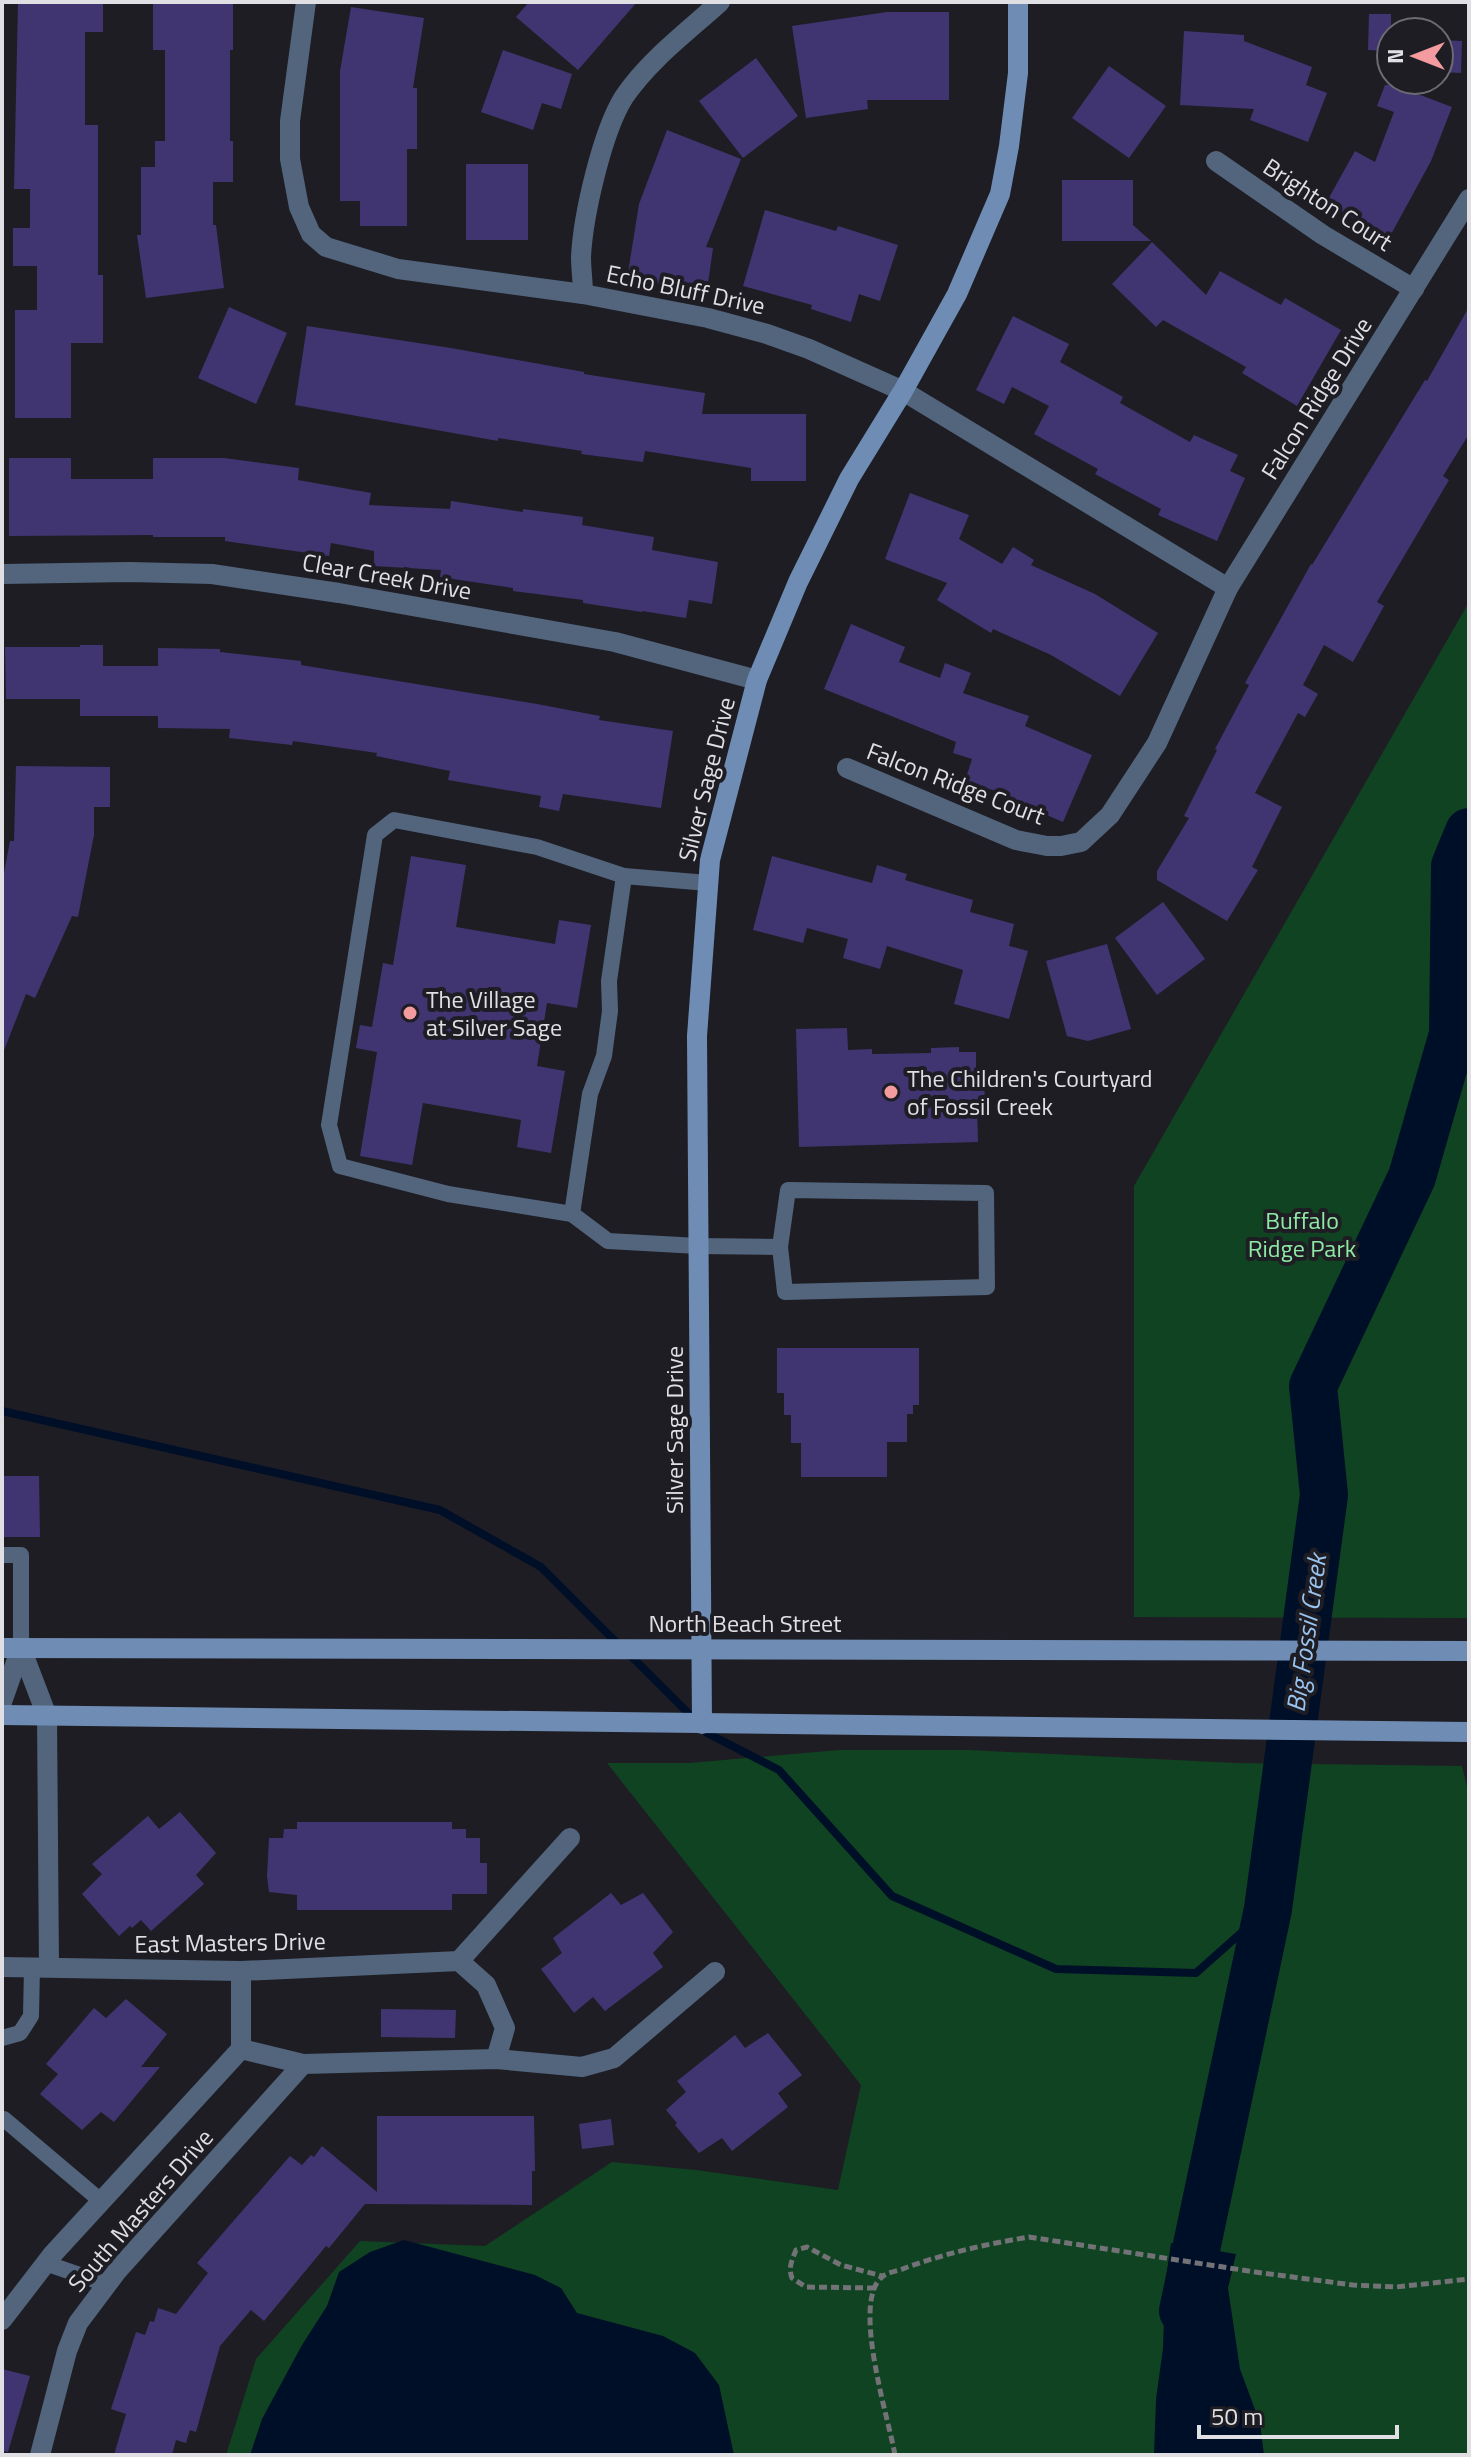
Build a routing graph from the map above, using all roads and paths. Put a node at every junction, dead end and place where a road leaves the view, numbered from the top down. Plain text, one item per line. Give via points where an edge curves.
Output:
1 (306, 2) edge
2 (720, 2) edge
3 (1018, 2) edge
4 (1216, 161) dead end
5 (1469, 199) edge
6 (1414, 289) junction
7 (583, 294) junction
8 (903, 391) junction
9 (2, 574) edge
10 (1228, 588) junction
11 (1211, 626) joint
12 (757, 680) junction
13 (847, 768) dead end
14 (624, 876) junction
15 (708, 883) junction
16 (572, 1214) junction
17 (698, 1246) junction
18 (780, 1247) junction
19 (2, 1555) edge
20 (12, 1648) edge
21 (701, 1649) junction
22 (1468, 1651) edge
23 (2, 1702) edge
24 (2, 1715) edge
25 (47, 1716) junction
26 (702, 1724) junction
27 (1460, 1731) edge
28 (570, 1838) dead end
29 (459, 1961) junction
30 (2, 1967) edge
31 (40, 1967) junction
32 (241, 1971) junction
33 (715, 1972) dead end
34 (2, 2038) edge
35 (241, 2049) junction
36 (496, 2059) junction
37 (303, 2064) junction
38 (4, 2119) dead end
39 (101, 2201) junction
40 (45, 2263) junction
41 (882, 2276) junction
42 (1469, 2279) edge
43 (106, 2284) junction
44 (875, 2288) junction
45 (2, 2320) edge
46 (40, 2455) edge
47 (895, 2455) edge

1 - 7 street, Echo Bluff Drive via 290,159 299,207 311,234 326,247 398,269
2 - 7 street via 648,67 613,121 586,219
3 - 8 main road, Silver Sage Drive via 1018,73 1000,194 957,294
4 - 6 street, Brighton Court via 1323,235
5 - 6 street, Falcon Ridge Drive
6 - 10 street, Falcon Ridge Drive
7 - 8 street, Echo Bluff Drive via 767,334
8 - 10 street, Echo Bluff Drive
8 - 12 main road, Silver Sage Drive via 849,479
9 - 12 street, Clear Creek Drive via 212,574 615,642
10 - 11 street, Falcon Ridge Drive
11 - 13 street, Falcon Ridge Court via 1157,743 1110,815 1081,842 1047,846 1016,840
12 - 15 main road, Silver Sage Drive
14 - 15 lane
14 - 16 lane via 604,1056 590,1094
14 - 16 lane via 537,847 394,820 375,835 329,1125 340,1166 448,1194
15 - 17 main road, Silver Sage Drive via 697,1036
16 - 17 lane via 608,1241
17 - 18 lane
17 - 21 main road, Silver Sage Drive
18 - 18 lane via 785,1292 987,1287 986,1193 788,1190
19 - 20 lane via 21,1555
20 - 21 main road, North Beach Street
20 - 23 street
20 - 25 street
21 - 22 main road, North Beach Street
21 - 26 main road, Silver Sage Drive
24 - 25 main road
25 - 26 main road
25 - 31 street
26 - 27 main road
28 - 29 street
29 - 32 street, East Masters Drive
29 - 36 street via 486,1985 505,2028
30 - 31 street, East Masters Drive
31 - 32 street, East Masters Drive
31 - 34 lane via 31,2016 20,2033
32 - 35 street
33 - 36 street via 614,2058 582,2067
35 - 37 street
35 - 39 street, South Masters Drive
36 - 37 street
37 - 43 street, South Masters Drive
38 - 39 lane
39 - 40 street, South Masters Drive
40 - 43 lane
40 - 45 street, South Masters Drive
41 - 42 path via 936,2257 1029,2237 1353,2285 1396,2287
41 - 44 path
41 - 44 path via 841,2265 807,2247 796,2250 790,2272 806,2287
43 - 46 street, South Masters Drive via 78,2323 67,2351
44 - 47 path via 870,2333

